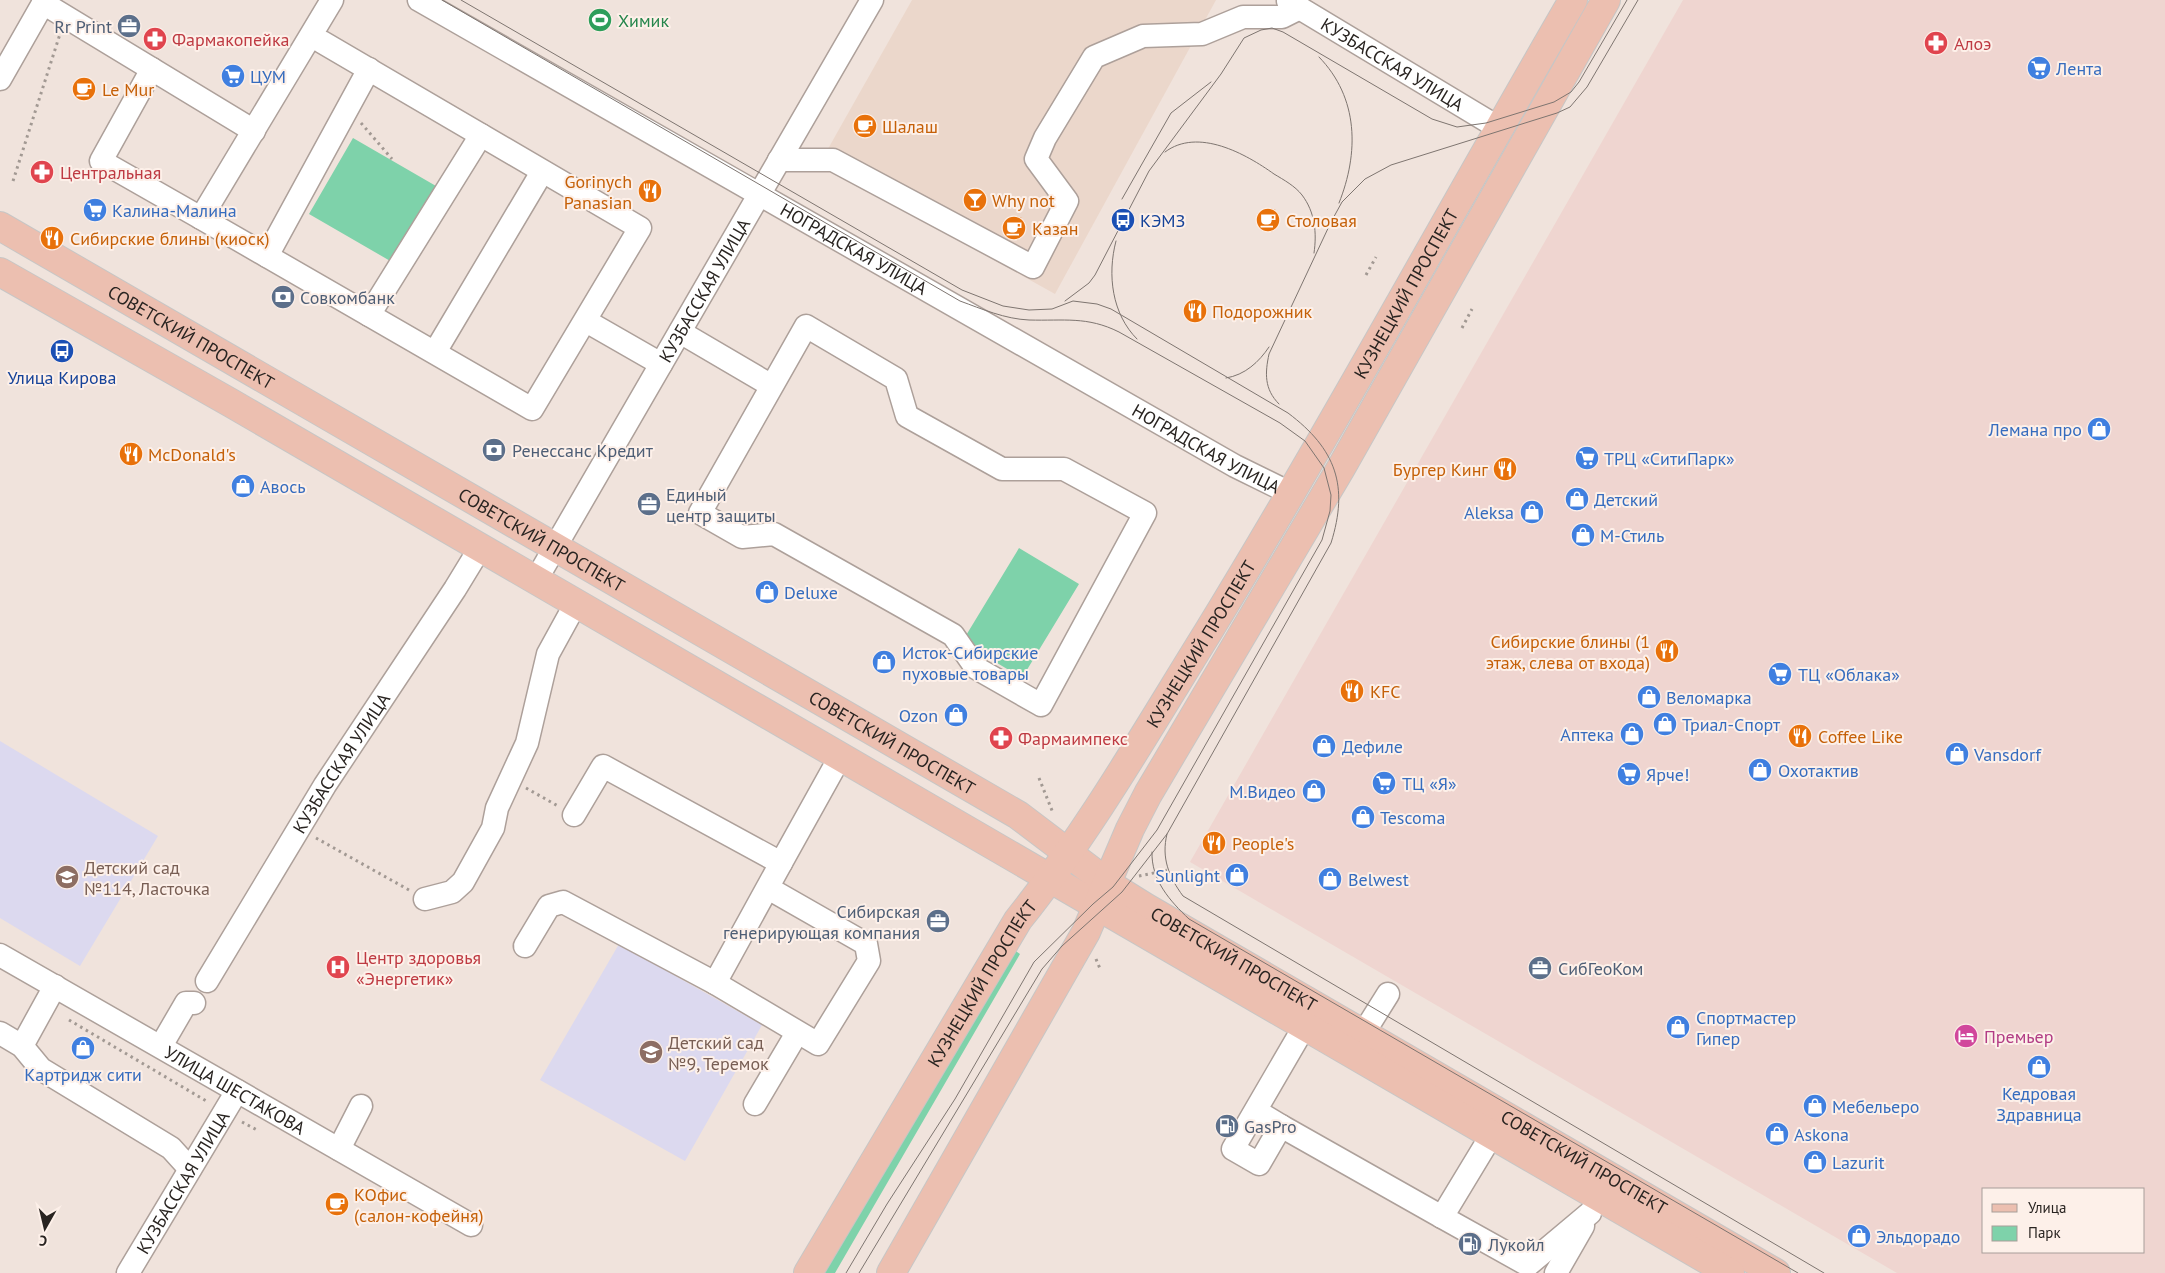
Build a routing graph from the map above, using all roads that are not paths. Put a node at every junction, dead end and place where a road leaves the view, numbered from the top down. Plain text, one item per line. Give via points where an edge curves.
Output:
1 (332, 0) edge
2 (419, 0) edge
3 (872, 0) edge
4 (1573, 0) edge
5 (1606, 0) edge
6 (44, 2) edge
7 (1294, 4) edge
8 (322, 42) dead end
9 (152, 69) junction
10 (369, 69) junction
11 (0, 79) edge
12 (1499, 128) junction
13 (254, 131) junction
14 (481, 135) junction
15 (779, 160) junction
16 (542, 172) junction
17 (759, 195) junction
18 (201, 218) junction
19 (0, 226) edge
20 (267, 256) junction
21 (0, 272) edge
22 (369, 314) junction
23 (586, 320) junction
24 (680, 332) junction
25 (435, 352) junction
26 (661, 364) junction
27 (772, 386) junction
28 (1292, 494) junction
29 (555, 546) junction
30 (480, 548) junction
31 (536, 580) junction
32 (576, 603) junction
33 (840, 757) junction
34 (574, 815) road end
35 (1069, 853) junction
36 (781, 864) junction
37 (1050, 880) junction
38 (1107, 882) junction
39 (768, 888) junction
40 (425, 899) road end
41 (1098, 907) junction
42 (525, 946) dead end
43 (0, 955) edge
44 (207, 981) dead end
45 (716, 983) junction
46 (1388, 994) dead end
47 (50, 996) junction
48 (194, 1003) dead end
49 (1304, 1027) junction
50 (0, 1033) edge
51 (797, 1033) junction
52 (1363, 1034) junction
53 (22, 1046) junction
54 (161, 1046) junction
55 (237, 1091) junction
56 (756, 1104) dead end
57 (361, 1106) dead end
58 (1256, 1111) junction
59 (1281, 1126) junction
60 (1491, 1136) junction
61 (339, 1149) junction
62 (190, 1169) junction
63 (1595, 1206) junction
64 (1442, 1217) junction
65 (471, 1225) dead end
66 (128, 1273) edge
67 (808, 1273) edge
68 (891, 1273) edge
69 (1556, 1273) edge
70 (1730, 1273) edge
71 (1776, 1273) edge

1 - 13 street
2 - 17 street, НОГРАДСКАЯ УЛИЦА
3 - 15 street, КУЗБАССКАЯ УЛИЦА
4 - 12 main road, КУЗНЕЦКИЙ ПРОСПЕКТ
5 - 38 main road, КУЗНЕЦКИЙ ПРОСПЕКТ via 1336,476 1148,794
6 - 9 street
6 - 11 street
7 - 12 street, КУЗБАССКАЯ УЛИЦА
7 - 15 street via 1282,16 1243,17 1202,34 1143,36 1094,57 1045,138 1036,159 1067,201 1033,267 834,160
8 - 10 street
9 - 13 street
9 - 18 street via 101,161
10 - 14 street
10 - 20 street
12 - 28 main road, КУЗНЕЦКИЙ ПРОСПЕКТ
13 - 18 street
14 - 16 street
14 - 22 street
15 - 17 street, КУЗБАССКАЯ УЛИЦА
16 - 23 street via 640,228
16 - 25 street
17 - 24 street, КУЗБАССКАЯ УЛИЦА
17 - 28 street, НОГРАДСКАЯ УЛИЦА via 1235,466
18 - 20 street
19 - 29 main road, СОВЕТСКИЙ ПРОСПЕКТ
20 - 22 street
21 - 30 main road, СОВЕТСКИЙ ПРОСПЕКТ
22 - 25 street
23 - 25 street via 532,409
23 - 26 street
24 - 26 street, КУЗБАССКАЯ УЛИЦА
24 - 27 street
26 - 29 street, КУЗБАССКАЯ УЛИЦА
27 - 27 street via 700,513 742,537 774,534 953,635 976,668 1041,705 1145,513 1064,469 1002,470 907,416 896,379 806,326
28 - 35 main road, КУЗНЕЦКИЙ ПРОСПЕКТ
29 - 31 street, КУЗБАССКАЯ УЛИЦА
29 - 35 main road, СОВЕТСКИЙ ПРОСПЕКТ via 1018,815
30 - 31 main road, СОВЕТСКИЙ ПРОСПЕКТ
30 - 44 street, КУЗБАССКАЯ УЛИЦА via 325,785
31 - 32 main road, СОВЕТСКИЙ ПРОСПЕКТ
32 - 33 main road, СОВЕТСКИЙ ПРОСПЕКТ
32 - 40 street via 548,654 527,743 497,808 494,828 463,882 452,892
33 - 36 street
33 - 37 main road, СОВЕТСКИЙ ПРОСПЕКТ
34 - 36 street via 603,766
35 - 37 main road, КУЗНЕЦКИЙ ПРОСПЕКТ
35 - 38 main road, СОВЕТСКИЙ ПРОСПЕКТ
36 - 39 street
37 - 41 main road, СОВЕТСКИЙ ПРОСПЕКТ
37 - 67 main road, КУЗНЕЦКИЙ ПРОСПЕКТ via 1018,920
38 - 41 main road, КУЗНЕЦКИЙ ПРОСПЕКТ
38 - 52 main road, СОВЕТСКИЙ ПРОСПЕКТ
39 - 45 street
39 - 51 street via 866,944 869,961 818,1044
41 - 49 main road, СОВЕТСКИЙ ПРОСПЕКТ
41 - 68 main road, КУЗНЕЦКИЙ ПРОСПЕКТ
42 - 45 street via 549,906 563,902
43 - 47 street, УЛИЦА ШЕСТАКОВА
45 - 51 street
46 - 52 street
47 - 53 street
47 - 54 street, УЛИЦА ШЕСТАКОВА
48 - 54 street via 186,1003
49 - 58 street
49 - 60 main road, СОВЕТСКИЙ ПРОСПЕКТ
50 - 53 street
51 - 56 street
52 - 71 main road, СОВЕТСКИЙ ПРОСПЕКТ
53 - 62 street via 41,1069 171,1148
54 - 55 street, УЛИЦА ШЕСТАКОВА
55 - 61 street, УЛИЦА ШЕСТАКОВА
55 - 62 street, КУЗБАССКАЯ УЛИЦА
57 - 61 street
58 - 59 street
58 - 59 street via 1233,1150 1259,1164
59 - 64 street
60 - 63 main road, СОВЕТСКИЙ ПРОСПЕКТ
60 - 64 street
61 - 65 street, УЛИЦА ШЕСТАКОВА
62 - 66 street, КУЗБАССКАЯ УЛИЦА
63 - 64 street via 1528,1265
63 - 69 street
63 - 70 main road, СОВЕТСКИЙ ПРОСПЕКТ

